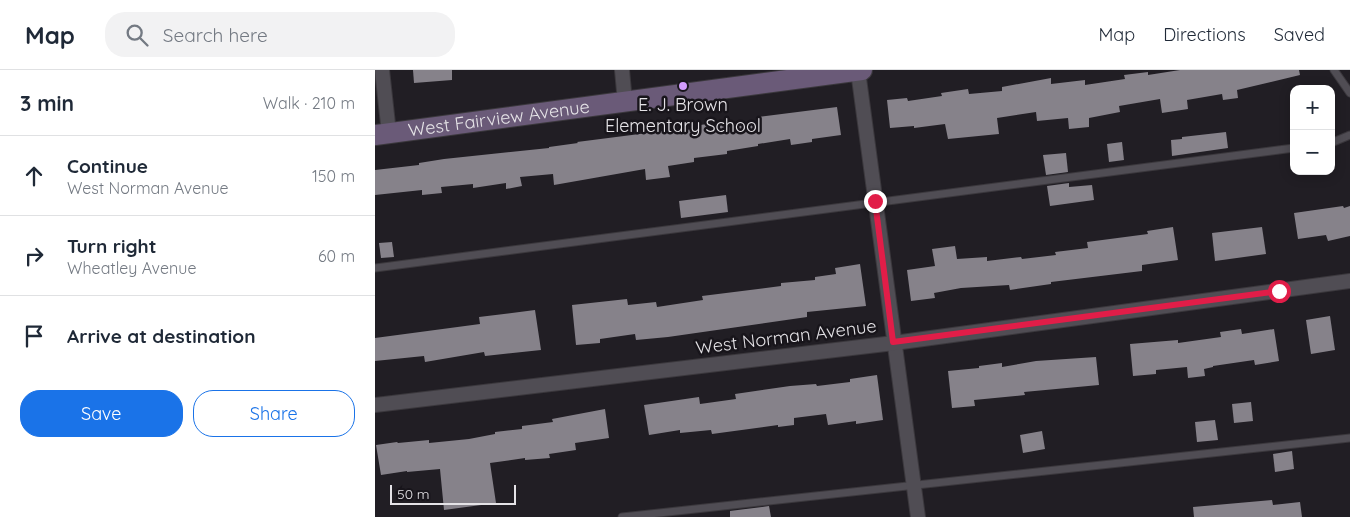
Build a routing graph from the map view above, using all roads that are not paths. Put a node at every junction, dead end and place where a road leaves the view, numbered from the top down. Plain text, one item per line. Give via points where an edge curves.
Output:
1 (382, 70) edge
2 (622, 70) edge
3 (858, 70) edge
4 (862, 70) edge
5 (1334, 70) edge
6 (1350, 93) edge
7 (625, 102) junction
8 (382, 134) edge
9 (1350, 135) edge
10 (1335, 141) edge
11 (1290, 149) edge
12 (875, 201) junction
13 (375, 268) edge
14 (1350, 280) edge
15 (893, 342) junction
16 (375, 405) edge
17 (1350, 438) edge
18 (913, 485) junction
19 (622, 517) edge
20 (918, 517) edge

1 - 8 street
2 - 7 street
3 - 4 street, West Fairview Avenue
3 - 7 street, West Fairview Avenue
3 - 12 street
5 - 6 lane
7 - 8 street, West Fairview Avenue
9 - 10 lane
11 - 12 lane
12 - 13 lane
12 - 15 street
14 - 15 street, West Norman Avenue
15 - 16 street, West Norman Avenue
15 - 18 street
17 - 18 lane
18 - 19 lane
18 - 20 street

